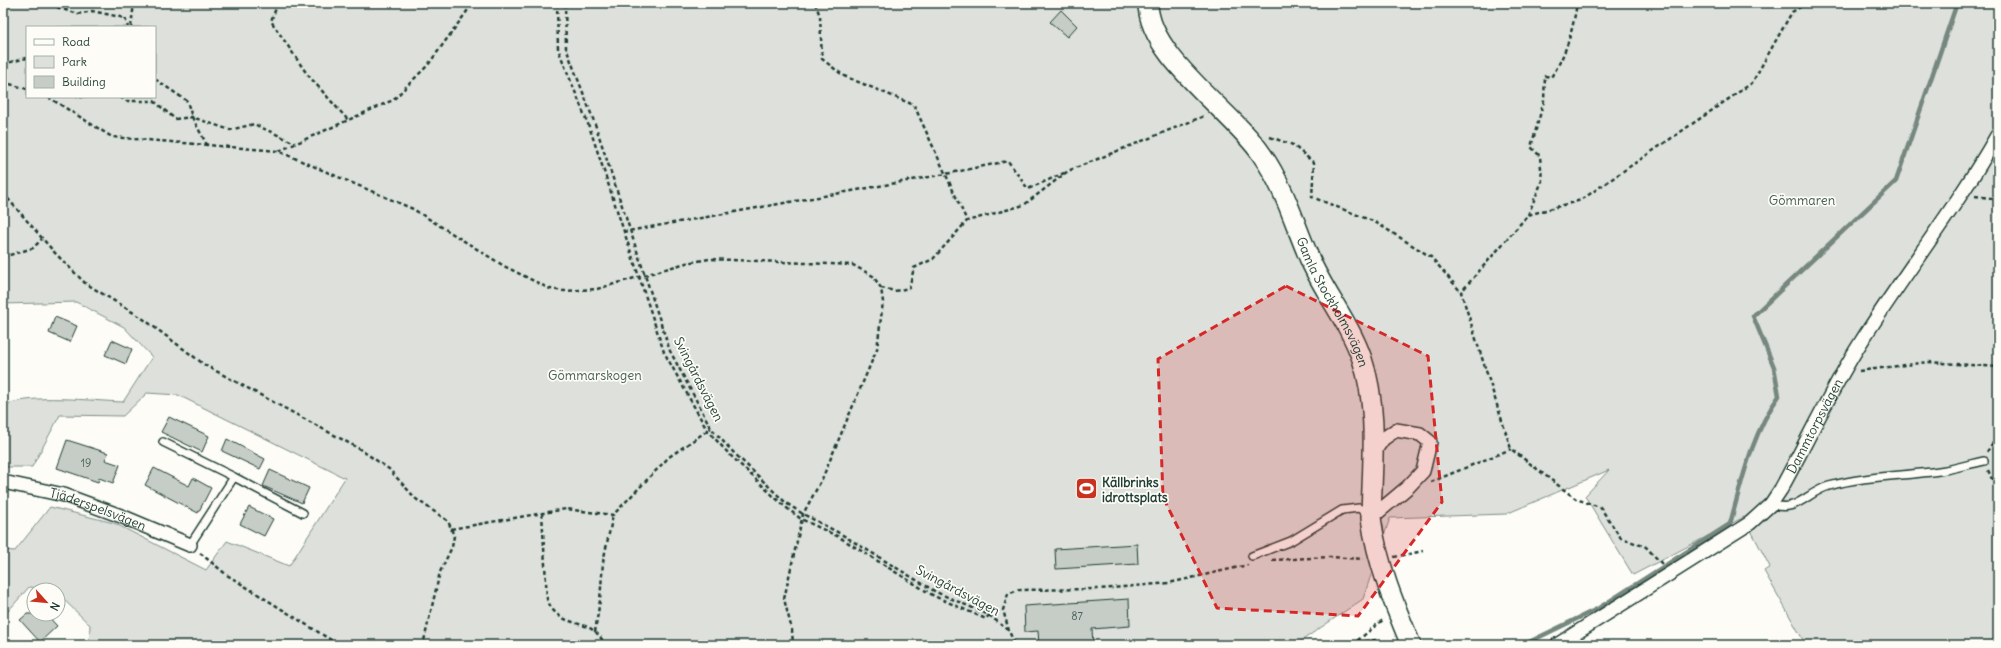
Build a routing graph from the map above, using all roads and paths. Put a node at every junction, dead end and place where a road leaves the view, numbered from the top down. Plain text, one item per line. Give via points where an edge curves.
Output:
1 (52, 3) edge
2 (134, 3) edge
3 (278, 3) edge
4 (473, 3) edge
5 (557, 3) edge
6 (565, 3) edge
7 (815, 3) edge
8 (1148, 3) edge
9 (1576, 3) edge
10 (1807, 3) edge
11 (128, 26) edge
12 (131, 26) edge
13 (26, 58) edge
14 (3, 64) edge
15 (156, 80) edge
16 (3, 82) edge
17 (26, 90) edge
18 (50, 98) edge
19 (122, 98) edge
20 (1222, 109) junction
21 (192, 117) junction
22 (348, 120) junction
23 (1998, 134) edge
24 (1268, 137) dead end
25 (296, 144) junction
26 (207, 145) junction
27 (278, 151) junction
28 (1068, 171) junction
29 (946, 174) junction
30 (3, 193) edge
31 (1962, 195) junction
32 (1998, 199) edge
33 (1528, 215) junction
34 (967, 221) junction
35 (630, 230) junction
36 (623, 232) junction
37 (42, 239) junction
38 (3, 257) edge
39 (644, 275) junction
40 (638, 277) junction
41 (881, 288) junction
42 (1460, 292) junction
43 (1998, 368) edge
44 (1843, 373) junction
45 (711, 428) junction
46 (707, 430) junction
47 (1998, 434) edge
48 (163, 442) dead end
49 (1511, 449) junction
50 (1372, 454) junction
51 (1982, 461) junction
52 (234, 477) junction
53 (1414, 480) junction
54 (3, 482) edge
55 (1998, 494) edge
56 (1771, 504) junction
57 (303, 513) dead end
58 (542, 513) junction
59 (803, 514) junction
60 (613, 515) junction
61 (1371, 518) junction
62 (801, 519) junction
63 (451, 530) junction
64 (190, 545) junction
65 (1423, 551) dead end
66 (1252, 556) dead end
67 (1268, 561) dead end
68 (1381, 563) junction
69 (1254, 564) dead end
70 (1671, 573) junction
71 (1396, 608) junction
72 (989, 615) junction
73 (1010, 631) junction
74 (595, 632) junction
75 (1357, 642) junction
76 (339, 645) edge
77 (423, 645) edge
78 (605, 645) edge
79 (793, 645) edge
80 (1015, 645) edge
81 (1352, 645) edge
82 (1382, 645) edge
83 (1411, 645) edge
84 (1557, 645) edge

1 - 11 path via 56,7 78,14 92,11 125,18
2 - 12 path
3 - 22 path via 271,20 307,74
4 - 22 path via 428,65 393,100
5 - 36 path via 558,49 590,129
6 - 35 path, Svingårdsvägen via 566,48 595,124
7 - 29 path via 820,16 822,59 844,76 914,105
8 - 20 street, Gamla Stockholmsvägen via 1152,26 1162,44
9 - 33 path via 1574,26 1559,66 1551,77 1545,76 1544,101 1531,147 1540,156 1542,181
10 - 33 path via 1792,12 1752,83 1581,200
13 - 14 path
15 - 21 path via 187,101
16 - 17 path
18 - 26 path via 112,137
19 - 21 path via 126,101 154,101 175,119
20 - 28 path
20 - 50 street, Gamla Stockholmsvägen via 1263,155 1282,190 1317,275 1354,339 1362,359 1373,418
21 - 25 path via 230,130 254,124
21 - 26 path
22 - 25 path
23 - 31 street, Dammtorpsvägen
24 - 42 path via 1293,145 1314,162 1312,197 1375,222 1431,257
25 - 27 path
26 - 27 path
27 - 40 path via 413,210 504,266 550,289 598,289
28 - 29 path via 1028,188 1008,161
28 - 34 path via 1024,205
29 - 34 path
29 - 35 path
30 - 37 path
31 - 32 path
31 - 44 street, Dammtorpsvägen via 1918,256
33 - 42 path
34 - 41 path via 933,259 914,268 909,288 895,291
35 - 36 path
35 - 39 path, Svingårdsvägen
36 - 40 path
37 - 38 path via 33,248
37 - 63 path via 85,282 142,318 205,365 358,448 389,469 416,499 448,521
39 - 40 path
39 - 41 path via 710,259 853,265 874,276
39 - 45 path, Svingårdsvägen via 670,351
40 - 46 path via 664,352
41 - 59 path via 883,302 877,349 822,479
42 - 49 path
43 - 44 path via 1928,362
44 - 56 street, Dammtorpsvägen
45 - 46 path
45 - 59 path, Svingårdsvägen via 786,503
46 - 60 path via 669,457
46 - 62 path via 783,506
47 - 51 path
48 - 52 lane
49 - 53 path via 1434,482
49 - 70 path via 1576,499 1600,507 1621,538 1646,547
50 - 53 street via 1383,439 1396,430 1420,434 1430,442 1423,471
50 - 61 street, Gamla Stockholmsvägen
51 - 55 path
51 - 56 lane via 1939,471 1829,486 1801,500 1793,507 1780,508
52 - 57 lane
52 - 64 lane
53 - 61 street
54 - 64 street, Tjäderspelsvägen via 64,495
56 - 70 street, Dammtorpsvägen via 1750,523
58 - 60 path via 566,509
58 - 63 path
58 - 74 path via 547,600 551,611 563,620 585,625
59 - 62 path
59 - 72 path, Svingårdsvägen via 842,534 936,592
60 - 74 path via 602,562
61 - 66 lane via 1359,508 1342,510 1291,541
61 - 68 street, Gamla Stockholmsvägen
62 - 72 path via 839,537 934,596 986,619
62 - 79 path via 784,599
63 - 77 path via 454,536 452,548 440,572
64 - 76 path via 227,575
65 - 68 path via 1407,553
67 - 68 path via 1346,557
68 - 71 street, Gamla Stockholmsvägen via 1388,591
69 - 73 path via 1169,583 1100,589 1018,590 1008,594 1003,610
70 - 84 street, Dammtorpsvägen
71 - 75 path
71 - 83 street, Gamla Stockholmsvägen
72 - 73 path, Svingårdsvägen
73 - 80 path, Svingårdsvägen
74 - 78 path via 600,635
75 - 81 path
75 - 82 path via 1377,640

